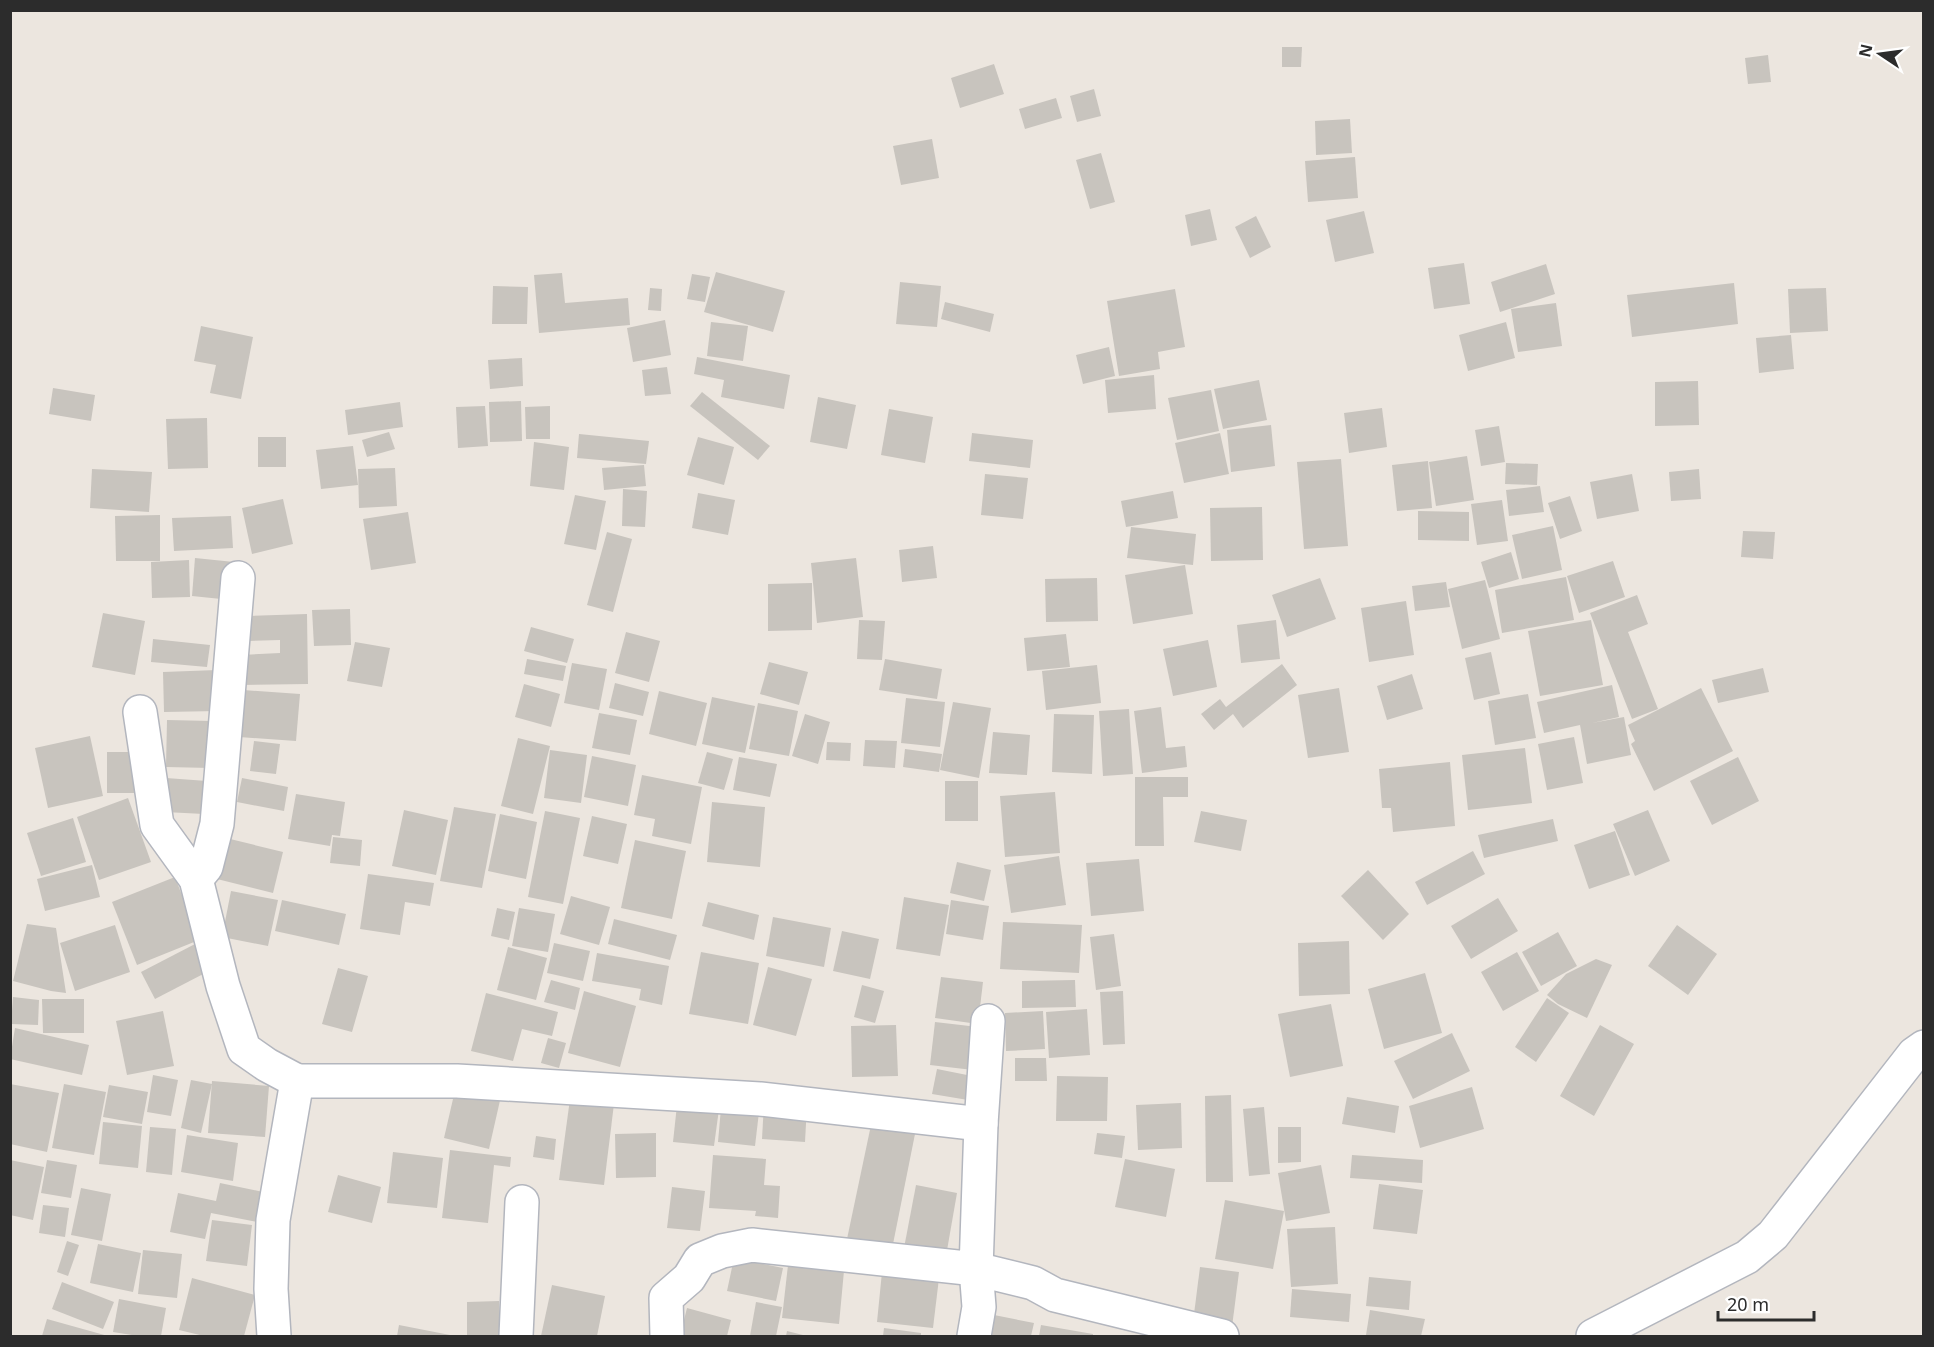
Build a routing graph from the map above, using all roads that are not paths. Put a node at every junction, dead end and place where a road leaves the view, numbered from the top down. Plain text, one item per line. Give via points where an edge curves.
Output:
1 (238, 578) dead end
2 (140, 712) dead end
3 (196, 879) junction
4 (988, 1021) dead end
5 (1923, 1047) edge
6 (297, 1081) junction
7 (981, 1124) junction
8 (522, 1202) dead end
9 (976, 1269) junction
10 (274, 1336) edge
11 (516, 1336) edge
12 (667, 1336) edge
13 (974, 1336) edge
14 (1222, 1336) edge
15 (1593, 1336) edge

1 - 3 street via 217,824 206,867
2 - 3 street via 157,825
3 - 6 street via 223,986 244,1049
4 - 7 street
5 - 15 street via 1773,1235 1747,1257
6 - 7 street via 457,1081 748,1099
6 - 10 street via 273,1220
7 - 9 street
8 - 11 street
9 - 12 street via 752,1245 722,1251 700,1260 689,1278 666,1298
9 - 13 street via 979,1307
9 - 14 street via 1033,1283 1055,1296

